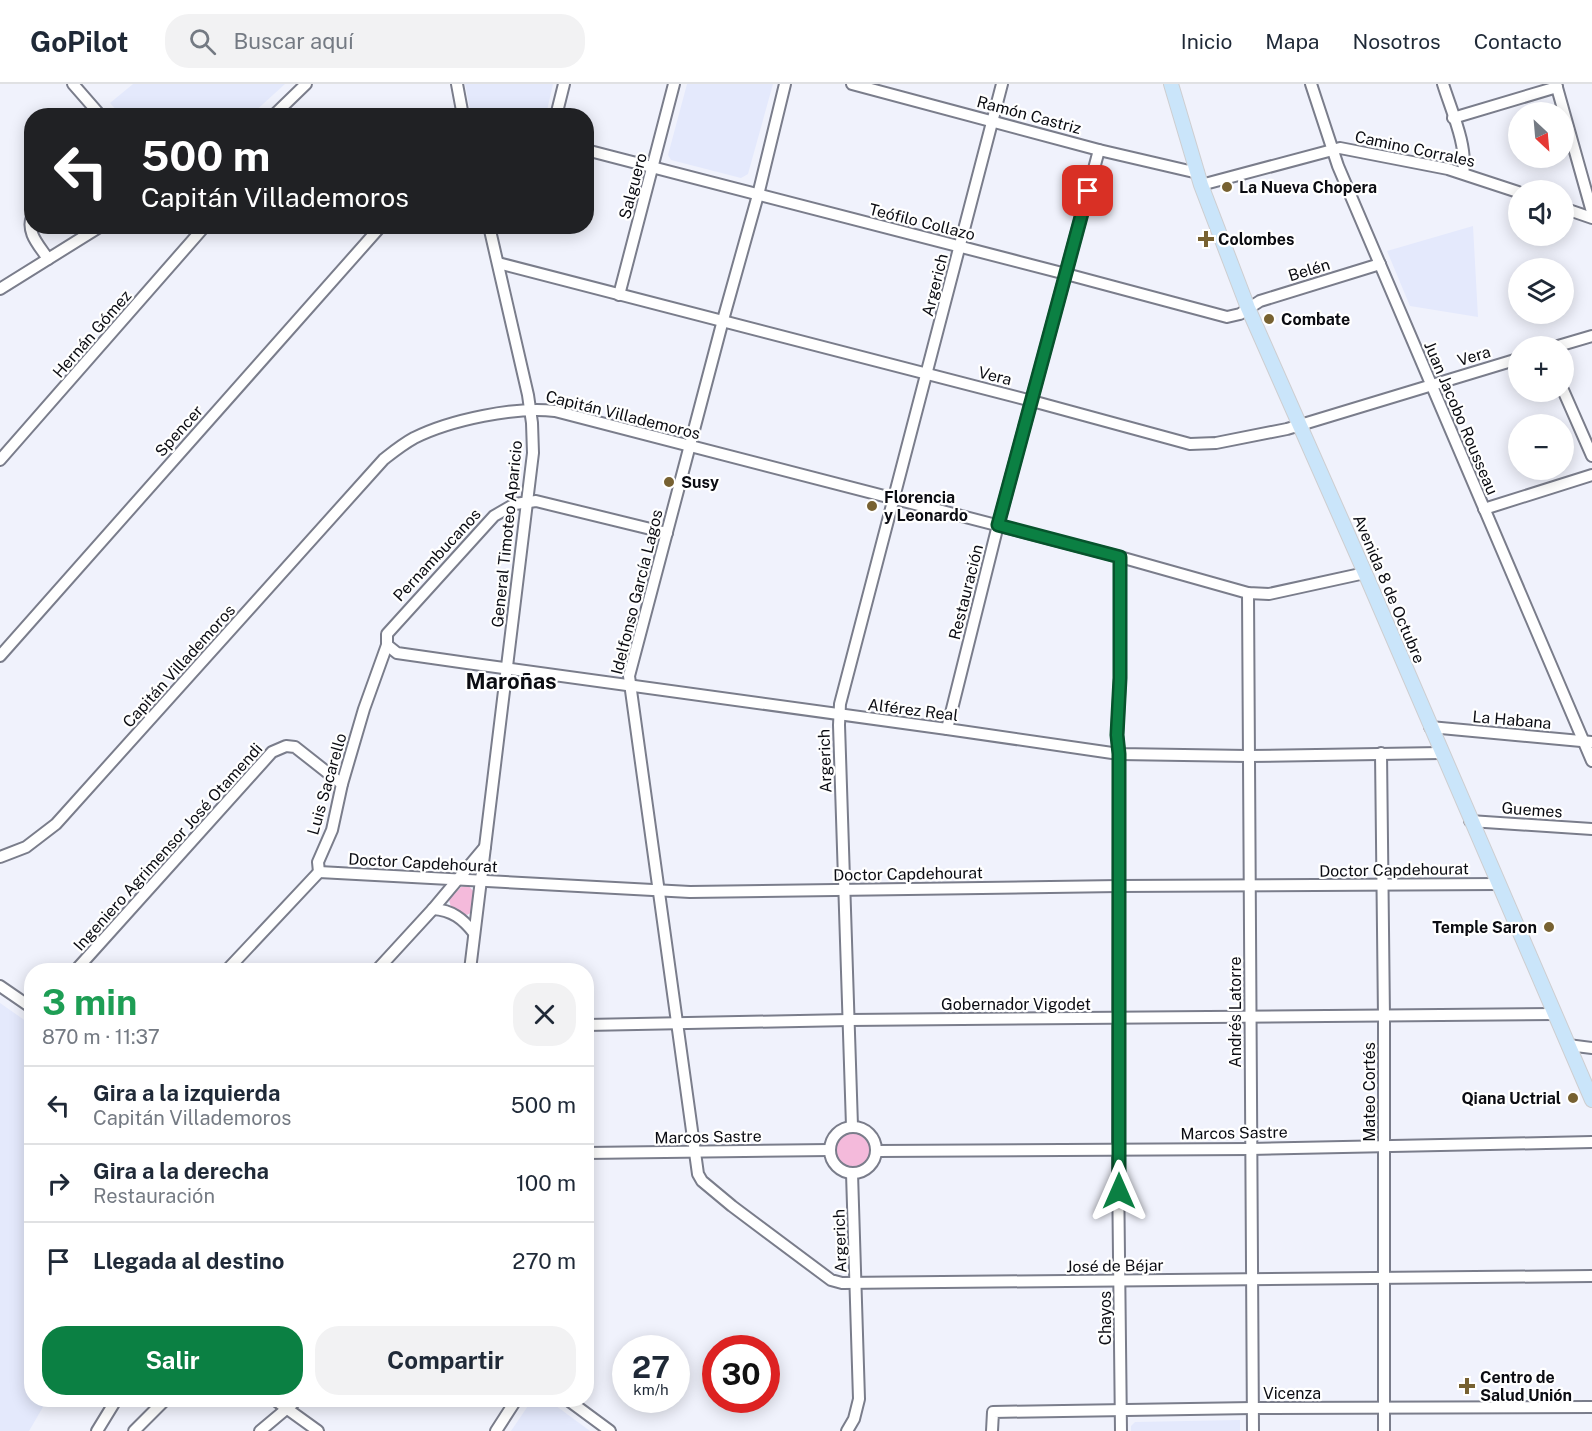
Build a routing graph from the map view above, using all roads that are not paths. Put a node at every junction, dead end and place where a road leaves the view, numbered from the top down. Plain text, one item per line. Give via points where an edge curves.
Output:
1 (73, 84) edge
2 (306, 84) edge
3 (457, 84) edge
4 (564, 84) edge
5 (674, 84) edge
6 (785, 84) edge
7 (852, 84) edge
8 (1002, 84) edge
9 (1171, 84) edge
10 (1311, 84) edge
11 (1443, 84) edge
12 (1556, 86) edge
13 (890, 89) edge
14 (94, 108) edge
15 (281, 108) edge
16 (462, 108) edge
17 (558, 108) edge
18 (1453, 117) junction
19 (992, 121) junction
20 (1332, 149) junction
21 (1099, 150) junction
22 (594, 152) edge
23 (653, 168) junction
24 (1463, 174) junction
25 (1199, 179) junction
26 (1508, 189) edge
27 (758, 195) junction
28 (1574, 212) edge
29 (1592, 212) edge
30 (1592, 218) edge
31 (32, 234) edge
32 (88, 234) edge
33 (199, 234) edge
34 (374, 234) edge
35 (491, 234) edge
36 (960, 247) junction
37 (48, 259) junction
38 (498, 264) junction
39 (1380, 264) junction
40 (1066, 274) junction
41 (0, 289) edge
42 (619, 295) junction
43 (1248, 308) junction
44 (723, 320) junction
45 (1592, 336) edge
46 (1574, 341) edge
47 (1508, 362) edge
48 (927, 374) junction
49 (1430, 385) junction
50 (1032, 401) junction
51 (1568, 402) edge
52 (530, 408) junction
53 (1300, 425) junction
54 (689, 447) junction
55 (1592, 456) edge
56 (0, 460) edge
57 (1592, 475) edge
58 (894, 498) junction
59 (528, 501) junction
60 (1484, 510) junction
61 (998, 525) junction
62 (667, 533) junction
63 (1120, 557) junction
64 (1365, 573) junction
65 (1248, 593) junction
66 (387, 645) junction
67 (0, 656) edge
68 (507, 669) junction
69 (629, 686) junction
70 (839, 715) junction
71 (1430, 728) junction
72 (947, 729) junction
73 (1588, 741) edge
74 (1381, 753) junction
75 (1441, 753) junction
76 (1119, 754) junction
77 (1248, 756) junction
78 (1592, 761) edge
79 (342, 784) junction
80 (1470, 821) junction
81 (1592, 829) edge
82 (485, 848) junction
83 (0, 857) edge
84 (319, 872) junction
85 (457, 880) junction
86 (481, 881) junction
87 (1498, 884) junction
88 (1383, 885) junction
89 (1119, 886) junction
90 (1249, 886) junction
91 (846, 890) junction
92 (660, 891) junction
93 (433, 909) junction
94 (474, 933) junction
95 (82, 963) edge
96 (234, 963) edge
97 (383, 963) edge
98 (471, 963) edge
99 (0, 986) edge
100 (24, 1002) edge
101 (1554, 1014) junction
102 (1250, 1017) junction
103 (1384, 1017) junction
104 (1119, 1018) junction
105 (849, 1020) junction
106 (677, 1024) junction
107 (594, 1025) edge
108 (1568, 1045) junction
109 (1592, 1048) edge
110 (1592, 1100) edge
111 (852, 1126) junction
112 (1592, 1142) edge
113 (1384, 1146) junction
114 (1119, 1149) junction
115 (1250, 1149) junction
116 (830, 1150) junction
117 (877, 1151) junction
118 (696, 1152) junction
119 (594, 1153) edge
120 (852, 1173) junction
121 (1384, 1276) junction
122 (1592, 1276) edge
123 (1252, 1279) junction
124 (1120, 1281) junction
125 (856, 1283) junction
126 (112, 1407) edge
127 (158, 1407) edge
128 (511, 1407) edge
129 (577, 1407) edge
130 (1592, 1407) edge
131 (287, 1408) joint
132 (1253, 1408) junction
133 (1384, 1408) junction
134 (1121, 1410) junction
135 (97, 1431) edge
136 (134, 1431) edge
137 (261, 1431) edge
138 (318, 1431) edge
139 (496, 1431) edge
140 (610, 1431) edge
141 (847, 1431) edge
142 (992, 1431) edge
143 (1121, 1431) edge
144 (1253, 1431) edge
145 (1384, 1431) edge

1 - 14 street
2 - 15 street
3 - 16 street
4 - 17 street
5 - 23 street, Salguero
6 - 27 street, Idelfonso García Lagos
7 - 13 street, Ramón Castriz
8 - 19 street, Argerich
9 - 25 main road, Avenida 8 de Octubre
10 - 20 street, Juan Jacobo Rousseau
11 - 18 street
12 - 18 street
12 - 29 street
13 - 19 street, Ramón Castriz
18 - 24 street via 1464,155
19 - 21 street, Ramón Castriz
19 - 36 street, Argerich
20 - 24 street, Camino Corrales
20 - 25 street, Camino Corrales
20 - 39 street, Juan Jacobo Rousseau
21 - 25 street, Ramón Castriz
21 - 40 street, Restauración
22 - 23 street, Teófilo Collazo
23 - 27 street, Teófilo Collazo
23 - 42 street, Salguero
24 - 26 street, Camino Corrales
25 - 43 main road, Avenida 8 de Octubre
27 - 36 street, Teófilo Collazo
27 - 44 street, Idelfonso García Lagos
28 - 30 street
31 - 37 street
32 - 37 street
33 - 56 street, Hernán Gómez
34 - 67 street, Spencer
35 - 38 street, General Timoteo Aparicio
36 - 40 street, Teófilo Collazo
36 - 48 street, Argerich
37 - 41 street
38 - 42 street, Vera
38 - 52 street, General Timoteo Aparicio
39 - 43 street, Belén
39 - 49 street, Juan Jacobo Rousseau
40 - 43 street, Teófilo Collazo via 1227,317
40 - 50 street, Restauración
42 - 44 street, Vera
43 - 53 main road, Avenida 8 de Octubre
44 - 48 street, Vera
44 - 54 street, Idelfonso García Lagos
45 - 46 street
47 - 49 street, Vera
48 - 50 street, Vera
48 - 58 street, Argerich
49 - 53 street, Vera
49 - 60 street, Juan Jacobo Rousseau
50 - 53 street, Vera via 1190,444 1216,443
50 - 61 street, Restauración
51 - 55 street
52 - 54 street, Capitán Villademoros via 555,411
52 - 59 street, General Timoteo Aparicio via 534,453
52 - 83 street, Capitán Villademoros via 428,432 384,459 56,824 26,847
53 - 64 main road, Avenida 8 de Octubre
54 - 58 street, Capitán Villademoros
54 - 62 street, Idelfonso García Lagos
57 - 60 street
58 - 61 street, Capitán Villademoros
58 - 70 street, Argerich
59 - 62 street
59 - 66 street, Pernambucanos via 494,516 390,629
59 - 68 street, General Timoteo Aparicio
60 - 73 street, Juan Jacobo Rousseau
61 - 63 street, Capitán Villademoros
61 - 72 street, Restauración
62 - 69 street, Idelfonso García Lagos
63 - 65 street, Capitán Villademoros
63 - 76 street, Chayos
64 - 65 street, Capitán Villademoros via 1269,594
64 - 71 main road, Avenida 8 de Octubre
65 - 77 street, Andrés Latorre
66 - 68 street, Alférez Real via 396,653
66 - 79 street, Luis Sacarello
68 - 69 street, Alférez Real
68 - 82 street, General Timoteo Aparicio
69 - 70 street, Alférez Real
69 - 92 street, Idelfonso García Lagos
70 - 72 street, Alférez Real
70 - 91 street, Argerich
71 - 73 street, La Habana
71 - 75 main road, Avenida 8 de Octubre
72 - 76 street, Alférez Real
73 - 78 street, Juan Jacobo Rousseau
74 - 75 street, Alférez Real
74 - 77 street, Alférez Real
74 - 88 street, Mateo Cortés
75 - 80 main road, Avenida 8 de Octubre
76 - 77 street, Alférez Real
76 - 89 street, Chayos
77 - 90 street, Andrés Latorre
79 - 84 street, Luis Sacarello via 332,830 318,862
79 - 95 street, Ingeniero Agrimensor José Otamendi via 295,747 272,752
80 - 81 street, Guemes
80 - 87 main road, Avenida 8 de Octubre
82 - 85 street
82 - 86 street, General Timoteo Aparicio
84 - 85 street, Doctor Capdehourat
84 - 96 street, Luis Sacarello
85 - 86 street, Doctor Capdehourat
85 - 93 street
86 - 92 street, Doctor Capdehourat
86 - 94 street, General Timoteo Aparicio
87 - 88 street, Doctor Capdehourat
87 - 101 main road, Avenida 8 de Octubre
88 - 90 street, Doctor Capdehourat
88 - 103 street, Mateo Cortés
89 - 90 street, Doctor Capdehourat
89 - 91 street, Doctor Capdehourat
89 - 104 street, Chayos
90 - 102 street, Andrés Latorre
91 - 92 street, Doctor Capdehourat
91 - 105 street, Argerich
92 - 106 street, Idelfonso García Lagos
93 - 94 street via 456,915
93 - 97 street
94 - 98 street, General Timoteo Aparicio
99 - 100 street
101 - 103 street, Gobernador Vigodet
101 - 108 main road, Avenida 8 de Octubre
102 - 103 street, Gobernador Vigodet
102 - 104 street, Gobernador Vigodet
102 - 115 street, Andrés Latorre
103 - 113 street, Mateo Cortés
104 - 105 street, Gobernador Vigodet
104 - 114 street, Chayos
105 - 106 street, Gobernador Vigodet
105 - 111 street, Argerich
106 - 107 street, Gobernador Vigodet
106 - 118 street, Idelfonso García Lagos
108 - 109 street
108 - 110 main road, Avenida 8 de Octubre
111 - 116 street via 839,1131
111 - 117 street via 873,1136
112 - 113 street, Marcos Sastre
113 - 115 street, Marcos Sastre
113 - 121 street, Mateo Cortés
114 - 115 street, Marcos Sastre
114 - 117 street, Marcos Sastre
114 - 124 street, Chayos
115 - 123 street, Andrés Latorre
116 - 118 street, Marcos Sastre
116 - 120 street via 834,1163
117 - 120 street via 872,1164
118 - 119 street, Marcos Sastre
118 - 125 street, José de Béjar via 702,1181 732,1206 831,1280
120 - 125 street, Argerich
121 - 122 street, José de Béjar
121 - 123 street, José de Béjar
121 - 133 street, Mateo Cortés
123 - 124 street, José de Béjar
123 - 132 street, Andrés Latorre
124 - 125 street, José de Béjar
124 - 134 street, Chayos
125 - 141 street, Argerich via 859,1400
126 - 135 street
127 - 136 street
128 - 139 street
129 - 140 street
130 - 133 street, Vicenza
131 - 137 street
131 - 138 street
132 - 133 street, Vicenza
132 - 134 street, Vicenza
132 - 144 street, Andrés Latorre
133 - 145 street, Mateo Cortés
134 - 142 street, Vicenza via 993,1412
134 - 143 street, Chayos

